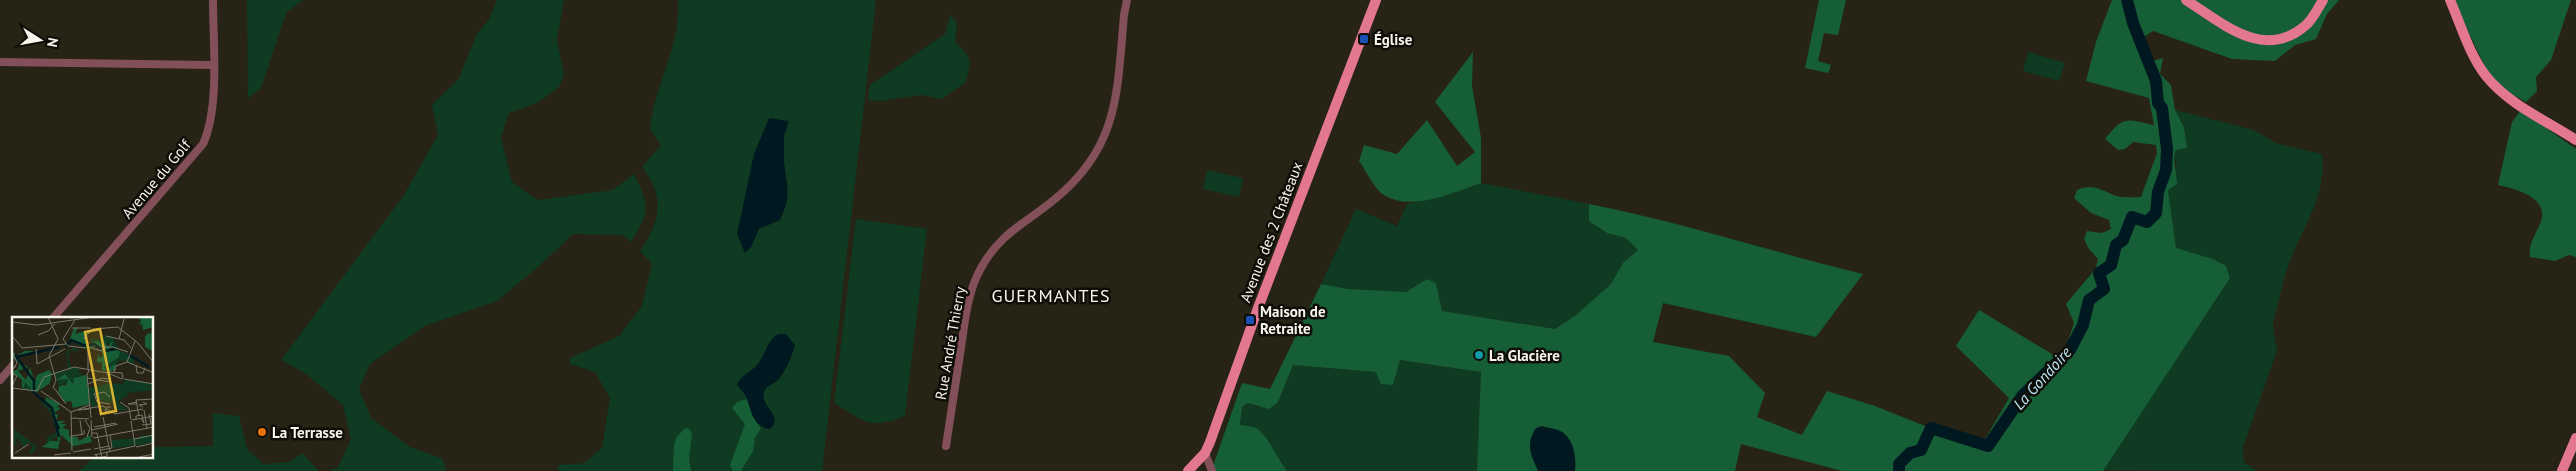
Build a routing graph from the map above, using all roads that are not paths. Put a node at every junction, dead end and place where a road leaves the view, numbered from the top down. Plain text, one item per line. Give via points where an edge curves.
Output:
1 (213, 0) edge
2 (1127, 0) edge
3 (1376, 0) edge
4 (2186, 0) edge
5 (2323, 0) edge
6 (2450, 0) edge
7 (0, 62) edge
8 (212, 65) junction
9 (2576, 140) edge
10 (55, 317) edge
11 (12, 366) edge
12 (0, 380) edge
13 (2576, 438) edge
14 (946, 446) dead end
15 (1205, 453) junction
16 (1188, 471) edge
17 (1212, 471) edge
18 (2562, 471) edge

1 - 8 street, Avenue du Golf
2 - 14 street, Rue André Thierry via 1117,97 1105,137 1074,182 1009,231 995,246 972,286
3 - 15 main road, Avenue des 2 Châteaux
4 - 5 main road via 2245,37 2266,41 2286,38 2306,25
6 - 9 main road via 2487,77 2507,96
7 - 8 street
8 - 10 street, Avenue du Golf via 211,122 203,144
11 - 12 street
13 - 18 main road
15 - 16 main road, Avenue des 2 Châteaux
15 - 17 street

